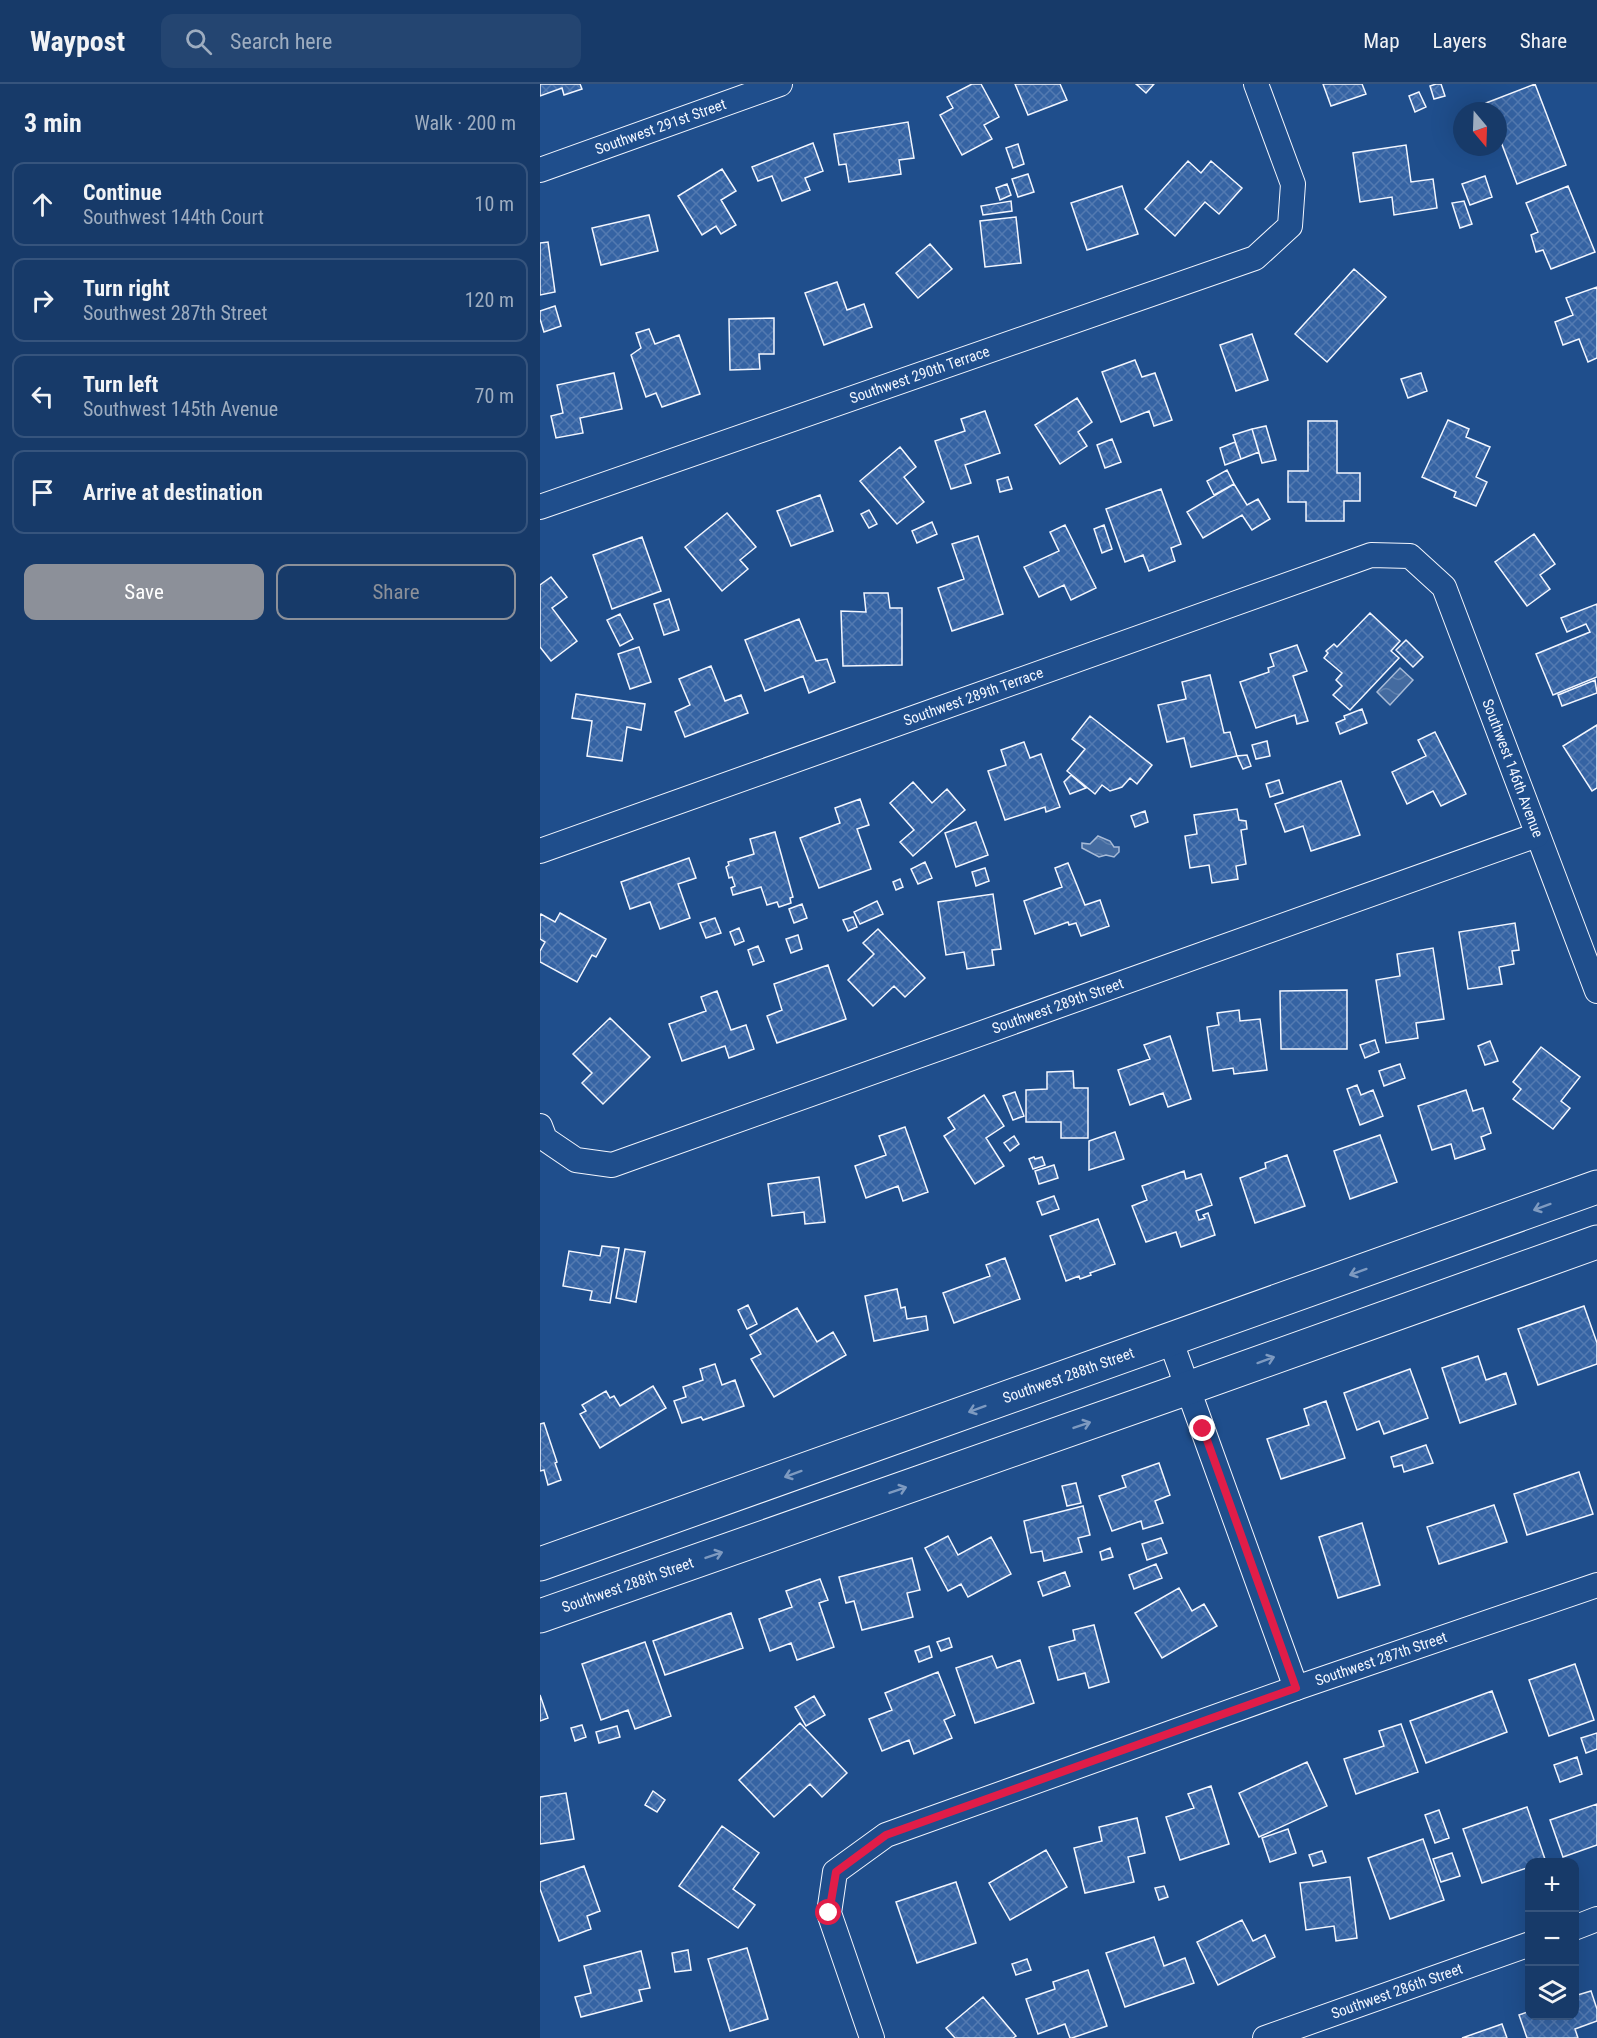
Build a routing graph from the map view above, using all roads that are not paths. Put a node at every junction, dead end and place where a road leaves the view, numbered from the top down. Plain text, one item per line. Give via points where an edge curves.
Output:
1 (780, 84) edge
2 (1256, 84) edge
3 (540, 170) edge
4 (540, 507) edge
5 (1410, 556) joint
6 (1537, 835) junction
7 (540, 850) edge
8 (1597, 992) edge
9 (540, 1126) edge
10 (1597, 1187) edge
11 (1597, 1242) edge
12 (1170, 1340) junction
13 (1188, 1388) junction
14 (540, 1564) edge
15 (1597, 1585) edge
16 (540, 1616) edge
17 (1296, 1688) junction
18 (1597, 1920) edge
19 (1579, 1927) edge
20 (1525, 1946) edge
21 (872, 2038) edge
22 (1264, 2038) edge

1 - 3 street, Southwest 291st Street
2 - 4 street, Southwest 290th Terrace via 1293,184 1290,226 1255,258
5 - 6 street, Southwest 146th Avenue via 1444,587
5 - 7 street, Southwest 289th Terrace via 1371,555
6 - 8 street, Southwest 146th Avenue
6 - 9 street, Southwest 289th Street via 612,1165 576,1160 545,1139
10 -> 12 main road, Southwest 288th Street
13 -> 11 main road, Southwest 288th Street
12 - 13 street
12 -> 14 main road, Southwest 288th Street
16 -> 13 main road, Southwest 288th Street
13 - 17 street
15 - 17 street, Southwest 287th Street
17 - 21 street, Southwest 287th Street via 886,1835 836,1872 829,1913
18 - 19 street
20 - 22 street, Southwest 286th Street

